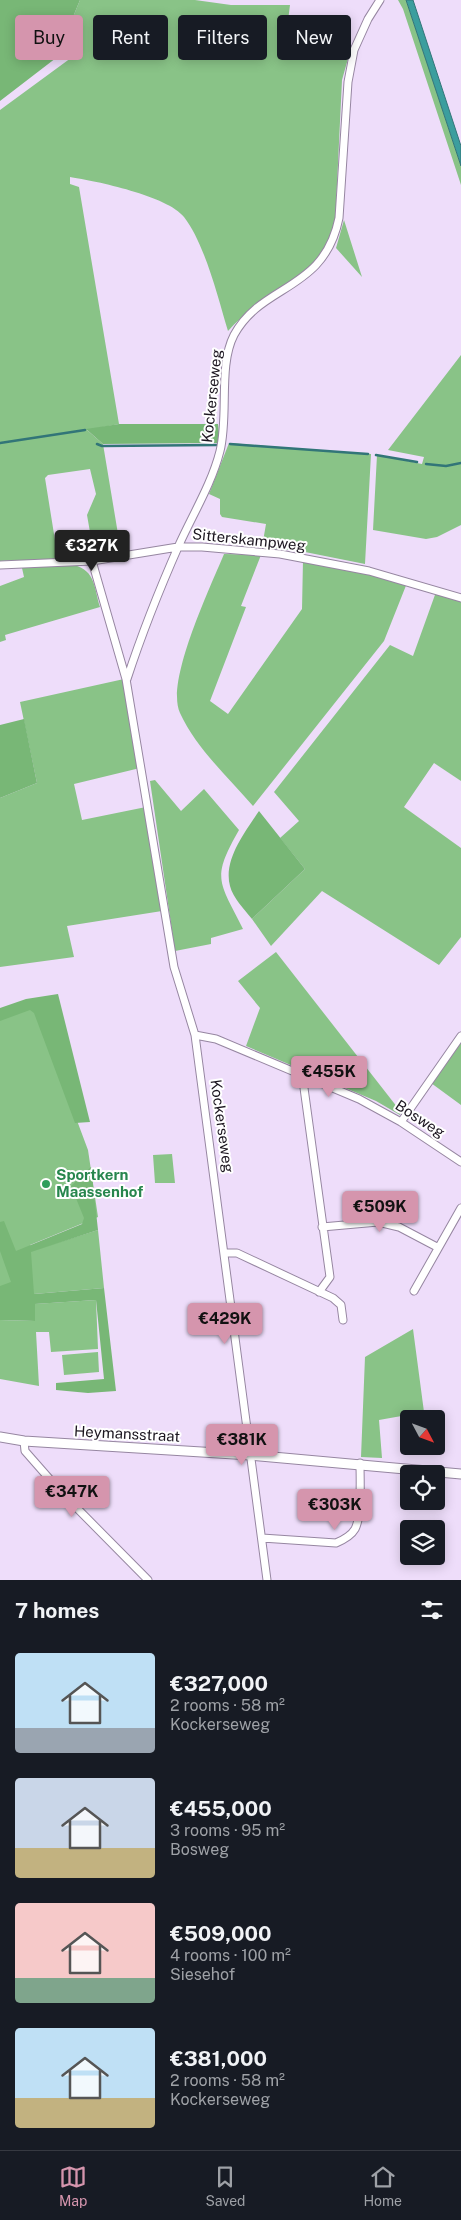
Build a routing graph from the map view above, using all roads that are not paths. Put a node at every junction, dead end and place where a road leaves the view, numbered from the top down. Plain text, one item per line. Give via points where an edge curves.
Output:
1 (380, 0) edge
2 (178, 547) junction
3 (92, 561) junction
4 (0, 565) edge
5 (461, 598) edge
6 (126, 679) junction
7 (196, 1035) junction
8 (461, 1036) edge
9 (307, 1076) junction
10 (401, 1122) junction
11 (461, 1162) edge
12 (461, 1208) edge
13 (322, 1227) junction
14 (437, 1248) junction
15 (224, 1253) junction
16 (320, 1292) junction
17 (414, 1292) dead end
18 (343, 1320) dead end
19 (0, 1437) edge
20 (24, 1441) junction
21 (250, 1455) junction
22 (360, 1463) junction
23 (461, 1474) edge
24 (262, 1538) junction
25 (148, 1580) edge
26 (267, 1580) edge

1 - 2 street, Kockerseweg via 354,50 348,82 335,236 318,264 246,319 235,334 228,351 225,427 220,452
2 - 3 street, Sitterskampweg
2 - 5 street, Sitterskampweg via 280,554 369,571
2 - 6 street, Kockerseweg
3 - 4 street, Sitterskampweg
3 - 6 street, Kockerseweg
6 - 7 street, Kockerseweg via 174,967
7 - 9 street, Bosweg via 216,1039
7 - 15 street, Kockerseweg
8 - 10 street
9 - 10 street, Bosweg
9 - 13 street via 304,1088
10 - 11 street, Bosweg
12 - 14 street
13 - 14 street via 378,1222 399,1228
13 - 16 street via 330,1277
14 - 17 street
15 - 16 street via 237,1253
15 - 21 street, Kockerseweg
16 - 18 street via 341,1305
19 - 20 street, Heymansstraat
20 - 21 street, Heymansstraat
20 - 25 street via 25,1451 61,1492
21 - 22 street, Heymansstraat
21 - 24 street, Kockerseweg
22 - 23 street, Heymansstraat
22 - 24 street via 358,1518 354,1530 346,1538 336,1542
24 - 26 street, Kockerseweg

